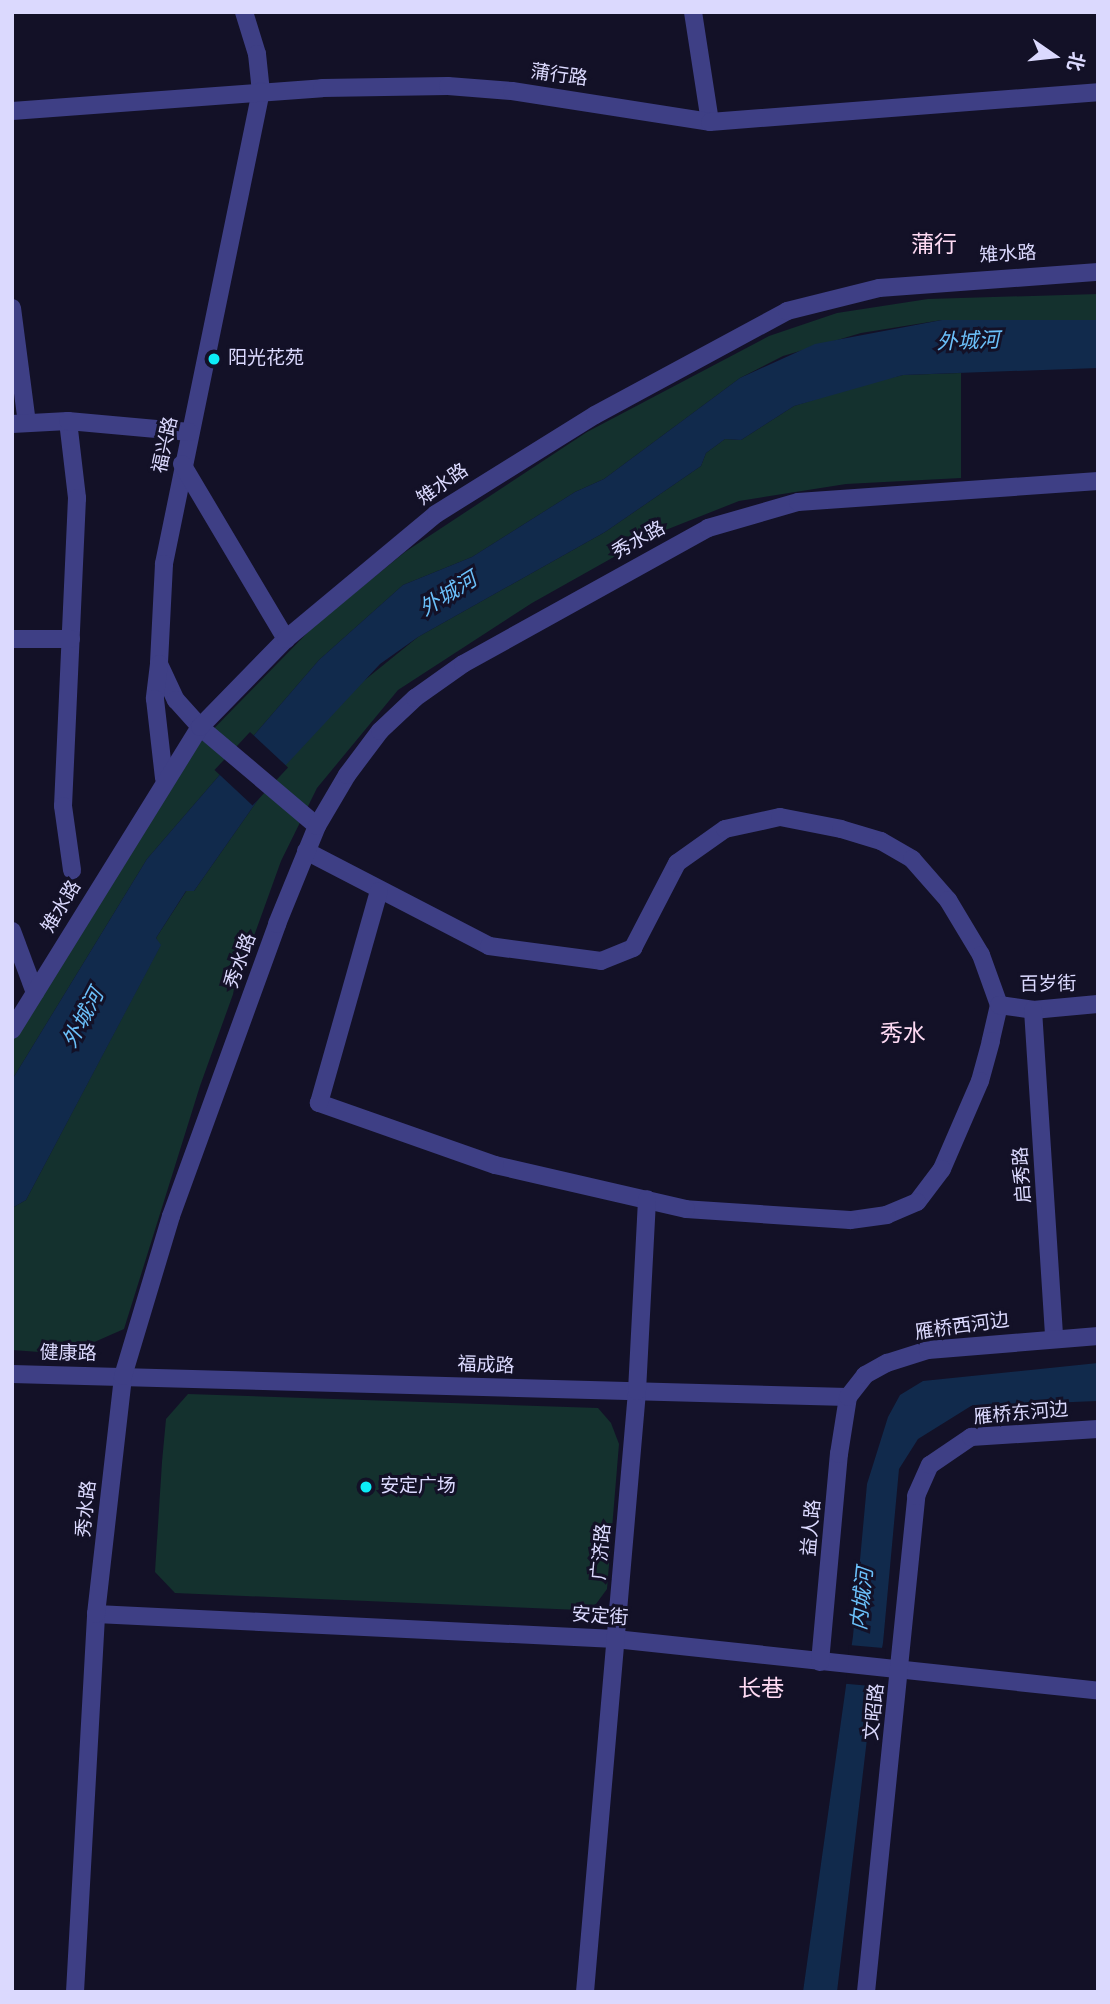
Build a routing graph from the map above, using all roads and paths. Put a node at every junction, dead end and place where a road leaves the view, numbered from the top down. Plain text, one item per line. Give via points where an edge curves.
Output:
1 (244, 12) edge
2 (693, 12) edge
3 (261, 92) junction
4 (1098, 92) edge
5 (12, 111) edge
6 (710, 122) junction
7 (1098, 272) edge
8 (12, 308) edge
9 (68, 421) junction
10 (20, 423) edge
11 (190, 432) junction
12 (182, 464) junction
13 (1098, 481) edge
14 (12, 639) edge
15 (71, 639) junction
16 (286, 639) junction
17 (159, 664) junction
18 (200, 727) junction
19 (164, 778) junction
20 (317, 826) junction
21 (306, 851) junction
22 (72, 870) dead end
23 (379, 891) junction
24 (12, 931) edge
25 (35, 993) junction
26 (1098, 1004) edge
27 (999, 1005) junction
28 (1033, 1010) junction
29 (12, 1030) edge
30 (647, 1199) junction
31 (1098, 1336) edge
32 (1054, 1337) junction
33 (12, 1374) edge
34 (123, 1376) junction
35 (638, 1391) junction
36 (848, 1397) junction
37 (1098, 1429) edge
38 (950, 1447) joint
39 (96, 1614) junction
40 (615, 1639) junction
41 (824, 1662) junction
42 (895, 1669) junction
43 (1098, 1691) edge
44 (75, 1992) edge
45 (585, 1992) edge
46 (866, 1992) edge

1 - 3 street, 福兴路 via 257,54
2 - 6 street
3 - 5 street, 蒲行路
3 - 6 street, 蒲行路 via 449,86 512,91
3 - 11 street, 福兴路 via 249,167
4 - 6 street, 蒲行路
7 - 16 street, 雉水路 via 879,288 788,311 647,385 483,482 362,571
8 - 10 street
9 - 10 street
9 - 11 street
9 - 15 street via 77,498
11 - 12 street, 福兴路
12 - 16 street
12 - 17 street, 福兴路 via 159,598
13 - 20 street, 秀水路 via 798,502 708,528 520,630 415,698 380,731
14 - 15 street
15 - 22 street via 63,806
16 - 18 street, 雉水路
17 - 18 street, 福兴路 via 176,700
17 - 19 street via 155,699
18 - 19 street, 雉水路
18 - 20 street, 福兴路
19 - 25 street, 雉水路
20 - 21 street, 秀水路
21 - 23 street
21 - 34 street, 秀水路 via 200,1130
23 - 27 street via 489,946 601,961 633,948 677,863 724,829 780,817 881,841 912,859 948,900 981,955
23 - 30 street via 319,1103 495,1165
24 - 25 street
25 - 29 street, 雉水路
26 - 28 street, 百岁街
27 - 28 street, 百岁街
27 - 30 street via 980,1081 963,1125 942,1169 917,1202 887,1215 850,1220 686,1209
28 - 32 street, 启秀路
30 - 35 street, 广济路
31 - 32 street, 雁桥西河边
32 - 36 street, 雁桥西河边 via 928,1350 865,1375
33 - 34 street, 健康路
34 - 35 street, 福成路
34 - 39 street, 秀水路
35 - 36 street, 福成路
35 - 40 street, 广济路
36 - 41 street, 益人路
37 - 38 street, 雁桥东河边 via 971,1437
38 - 42 street, 文昭路 via 930,1465 916,1496
39 - 40 street, 安定街
39 - 44 street, 秀水路
40 - 41 street, 安定街
40 - 45 street, 广济路
41 - 42 street, 安定街
42 - 43 street, 安定街
42 - 46 street, 文昭路

